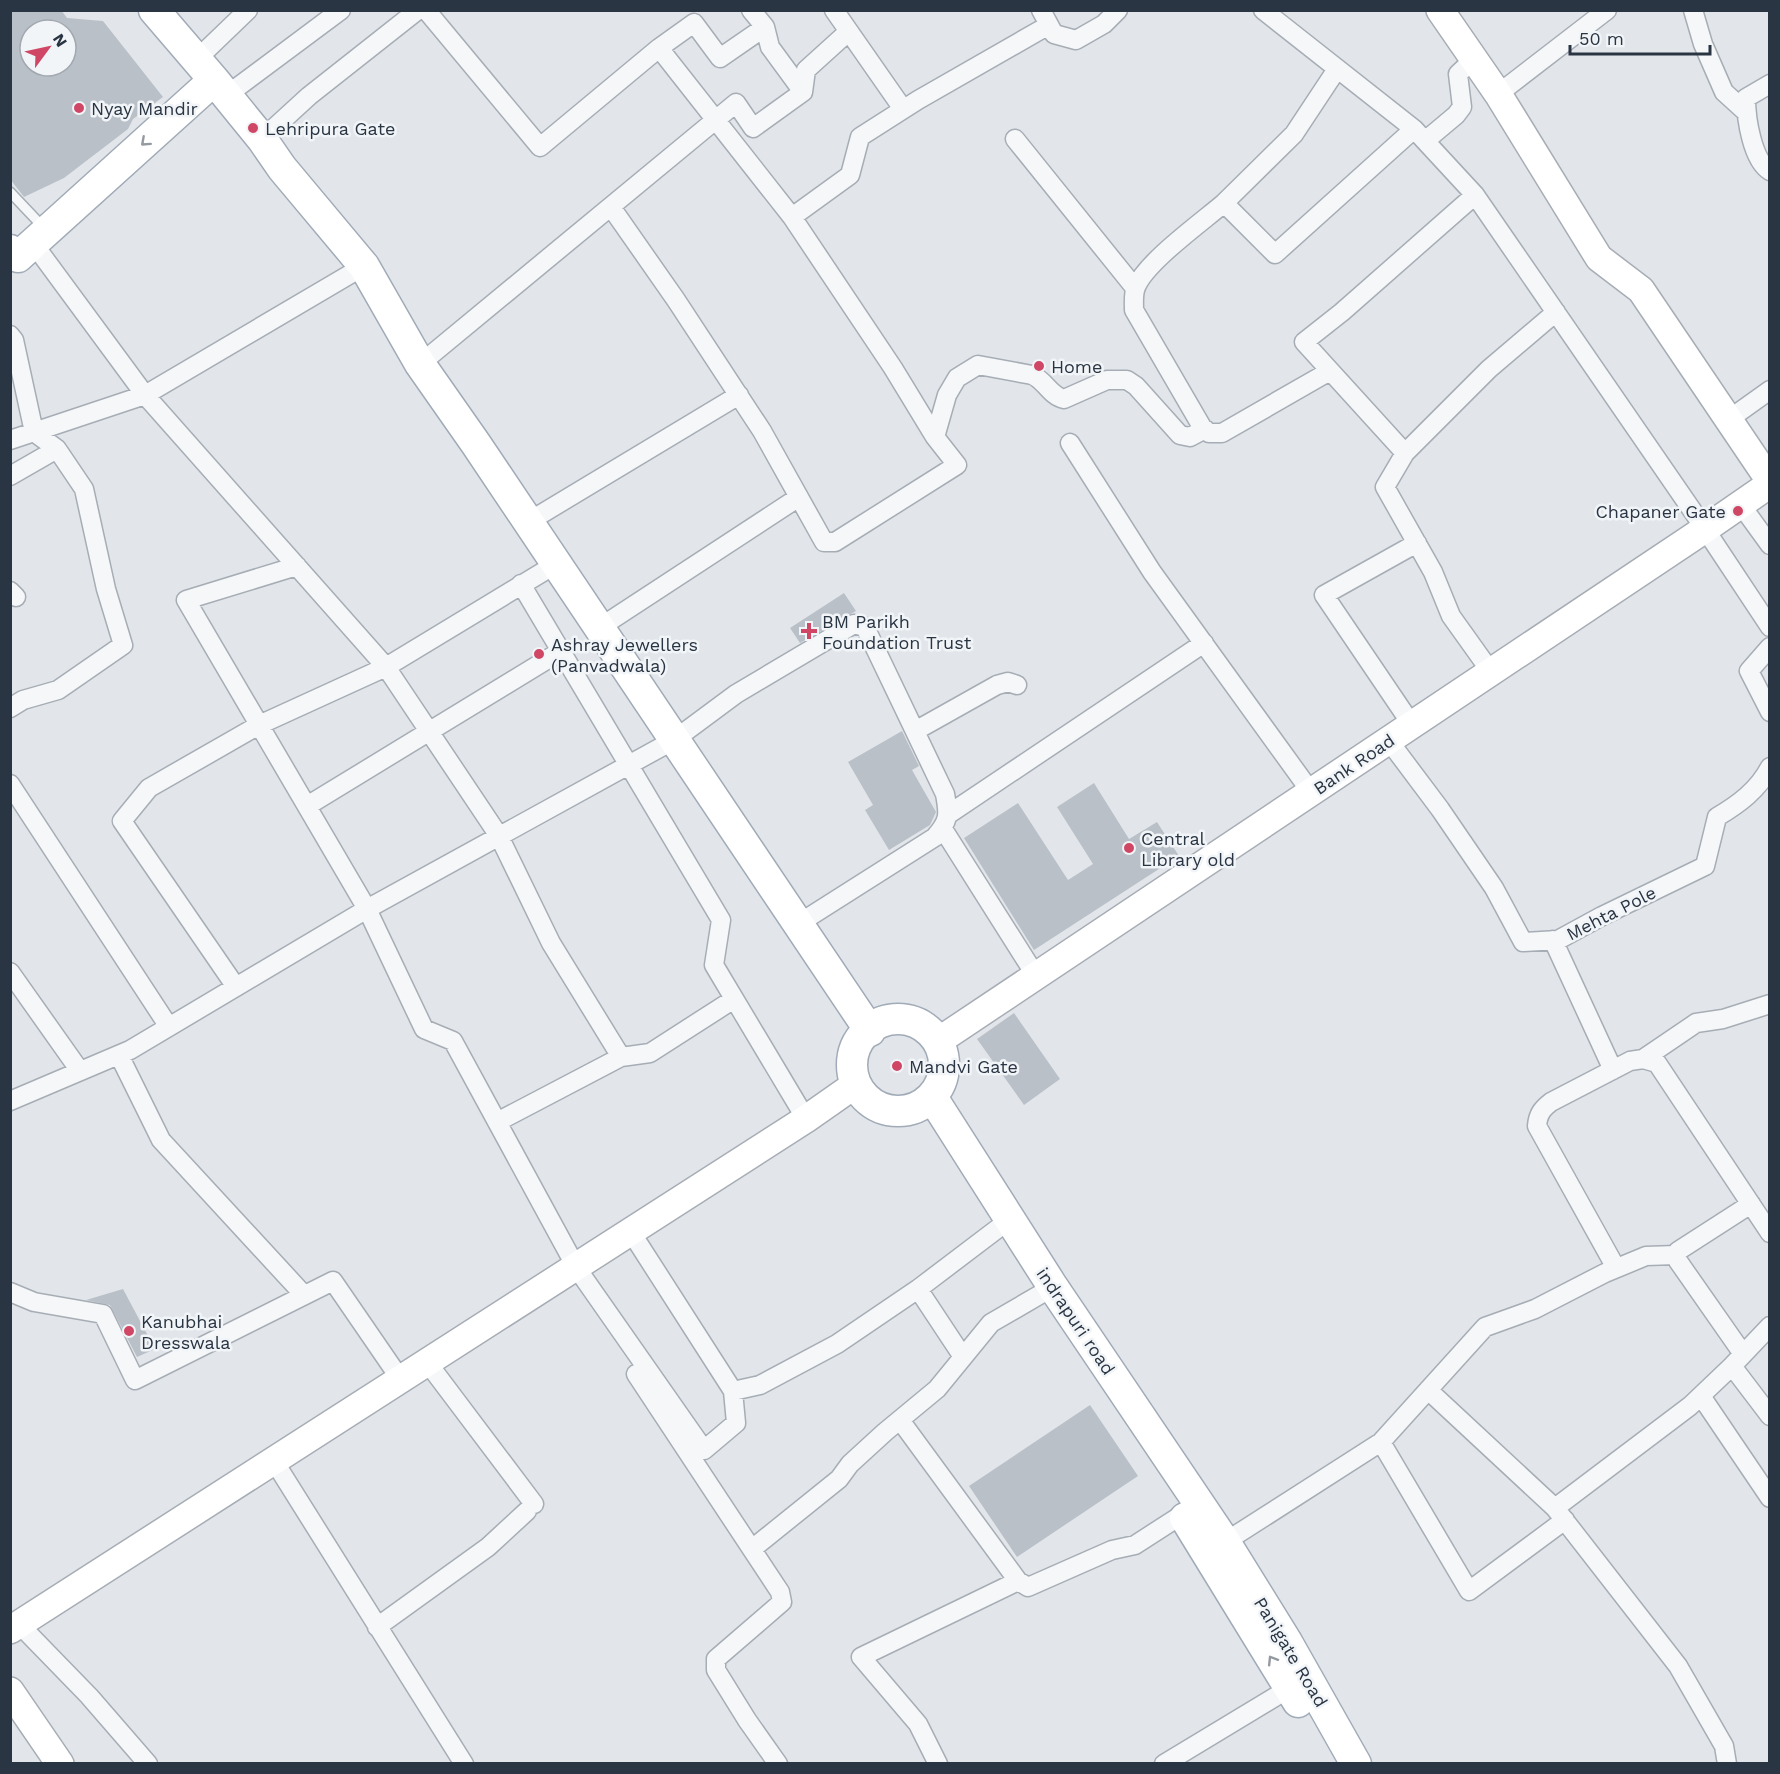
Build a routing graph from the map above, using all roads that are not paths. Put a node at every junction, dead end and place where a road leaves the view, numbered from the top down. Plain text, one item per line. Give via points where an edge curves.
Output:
1 (154, 10) edge
2 (248, 10) edge
3 (341, 10) edge
4 (418, 10) edge
5 (426, 10) edge
6 (751, 10) edge
7 (834, 10) edge
8 (1118, 10) edge
9 (1263, 10) edge
10 (1440, 10) edge
11 (1607, 10) edge
12 (1692, 11) edge
13 (700, 17) edge
14 (1045, 18) edge
15 (765, 27) junction
16 (848, 32) junction
17 (659, 48) junction
18 (1474, 59) junction
19 (1337, 69) junction
20 (212, 78) junction
21 (1770, 84) edge
22 (803, 92) junction
23 (1498, 94) junction
24 (903, 110) junction
25 (1746, 112) junction
26 (715, 119) junction
27 (1420, 135) junction
28 (262, 139) junction
29 (1015, 139) dead end
30 (1770, 171) edge
31 (10, 192) edge
32 (1475, 195) junction
33 (1224, 203) junction
34 (611, 207) junction
35 (792, 218) junction
36 (24, 249) edge
37 (364, 266) junction
38 (1135, 288) junction
39 (1556, 312) junction
40 (10, 335) edge
41 (420, 364) junction
42 (1330, 371) junction
43 (1770, 390) edge
44 (145, 395) junction
45 (739, 395) junction
46 (1728, 420) junction
47 (1205, 429) junction
48 (34, 432) junction
49 (935, 437) junction
50 (10, 440) edge
51 (1070, 443) dead end
52 (57, 449) junction
53 (1405, 453) junction
54 (10, 476) edge
55 (1770, 483) edge
56 (799, 497) junction
57 (1741, 505) junction
58 (528, 522) junction
59 (1705, 530) junction
60 (1417, 543) junction
61 (1770, 545) edge
62 (556, 564) junction
63 (297, 566) junction
64 (522, 584) junction
65 (1770, 627) edge
66 (599, 628) junction
67 (1204, 643) junction
68 (1770, 646) edge
69 (561, 651) junction
70 (386, 667) junction
71 (1491, 672) junction
72 (1017, 685) dead end
73 (10, 708) edge
74 (1770, 712) edge
75 (259, 725) junction
76 (1412, 725) junction
77 (430, 731) junction
78 (915, 731) junction
79 (674, 740) junction
80 (1389, 741) junction
81 (630, 764) junction
82 (1770, 766) edge
83 (10, 784) edge
84 (1311, 792) junction
85 (307, 806) junction
86 (946, 821) junction
87 (499, 836) junction
88 (367, 909) junction
89 (798, 924) junction
90 (1553, 940) junction
91 (10, 972) edge
92 (1036, 976) junction
93 (236, 987) junction
94 (734, 999) junction
95 (1770, 1004) edge
96 (169, 1027) junction
97 (870, 1031) junction
98 (937, 1042) junction
99 (118, 1055) junction
100 (621, 1057) junction
101 (1643, 1059) junction
102 (1614, 1070) junction
103 (80, 1071) junction
104 (856, 1084) junction
105 (10, 1101) edge
106 (925, 1101) junction
107 (807, 1119) junction
108 (498, 1122) junction
109 (1751, 1204) junction
110 (1001, 1225) junction
111 (631, 1232) junction
112 (1770, 1233) edge
113 (1676, 1256) junction
114 (1616, 1268) junction
115 (573, 1270) junction
116 (918, 1289) junction
117 (10, 1292) edge
118 (1045, 1292) junction
119 (304, 1295) junction
120 (1770, 1326) edge
121 (963, 1357) junction
122 (1738, 1360) junction
123 (427, 1362) junction
124 (401, 1380) junction
125 (1428, 1390) junction
126 (733, 1391) junction
127 (1701, 1396) junction
128 (1770, 1416) edge
129 (900, 1419) junction
130 (1381, 1442) junction
131 (274, 1461) junction
132 (1770, 1498) edge
133 (1183, 1514) junction
134 (1560, 1514) junction
135 (1225, 1542) junction
136 (752, 1549) junction
137 (1018, 1581) junction
138 (15, 1627) edge
139 (377, 1627) junction
140 (1298, 1683) junction
141 (10, 1691) edge
142 (771, 1761) edge
143 (1347, 1762) edge
144 (60, 1764) edge
145 (148, 1764) edge
146 (464, 1764) edge
147 (938, 1764) edge
148 (1164, 1764) edge
149 (1727, 1764) edge

1 - 20 main road
2 - 20 street
3 - 20 street
4 - 28 street via 309,96
5 - 17 street via 540,147
6 - 15 street
7 - 16 street
8 - 14 street via 1104,24 1076,40 1054,34
9 - 19 street
10 - 18 main road
11 - 23 street
12 - 25 street via 1724,92
13 - 15 street via 720,58
13 - 17 street
14 - 24 street
15 - 22 street via 770,47
16 - 22 street via 806,70
16 - 24 street
17 - 26 street
18 - 23 main road
18 - 27 street via 1458,74 1462,107
19 - 27 street
19 - 33 street via 1294,134
20 - 28 main road
20 -> 36 main road
21 - 25 street via 1746,98
22 - 26 street via 753,128 736,103
23 - 46 main road via 1599,258 1641,290
24 - 35 street via 860,138 850,175
25 - 30 street via 1752,140 1763,167
26 - 34 street
26 - 35 street
27 - 32 street
27 - 33 street via 1275,255
28 - 37 main road
29 - 38 street
31 - 36 lane
32 - 39 street
32 - 42 street via 1304,342
33 - 38 street via 1145,270
34 - 41 street
34 - 45 street
35 - 49 street
36 - 44 street
37 - 41 main road
37 - 44 street
38 - 47 street via 1134,310
39 - 53 street via 1489,369
39 - 59 street
40 - 48 street
41 - 58 main road
42 - 47 street via 1222,433
42 - 53 street
43 - 46 street
44 - 48 street
44 - 63 street
45 - 56 street
45 - 58 street
46 - 55 main road
47 - 49 street via 1190,437 1180,435 1126,380 1107,380 1065,399 1057,398 1032,375 978,365 957,378 947,395
48 - 50 street
48 - 52 street
49 - 56 street via 957,465 835,542 824,542
51 - 67 street via 1152,572
52 - 54 street
52 - 73 street via 84,489 123,645 58,690
53 - 60 street via 1385,487
55 - 57 main road, Bank Road
56 - 66 street
57 - 59 main road, Bank Road
57 - 61 street
58 - 62 main road
59 - 65 street
59 - 71 main road, Bank Road
60 - 71 street via 1451,615
60 - 76 street via 1324,595
62 - 64 street
62 - 66 main road
63 - 70 street
63 - 75 street via 186,600
64 - 69 street
64 - 70 street
66 - 79 main road
67 - 84 street
67 - 86 street
68 - 74 street via 1749,671
69 - 77 street
69 - 81 street
70 - 75 street
70 - 77 street
71 - 76 main road, Bank Road
72 - 78 street via 997,685
75 - 85 street
75 - 93 street via 149,788 122,821
76 - 80 main road, Bank Road
77 - 85 street
77 - 87 street
78 - 79 street via 865,627 854,624 736,694
78 - 86 street via 945,794
79 - 81 street
79 - 89 main road
80 - 84 main road, Bank Road
80 - 90 street, Mehta Pole via 1494,888 1523,942
81 - 87 street
81 - 94 street via 721,920 714,966
82 - 90 street, Mehta Pole via 1743,801 1717,817 1705,867
83 - 96 street
84 - 92 main road, Bank Road
85 - 88 street
86 - 89 street via 935,837
86 - 92 street
87 - 88 street
87 - 100 street via 551,943
88 - 93 street
88 - 108 street via 424,1029 453,1041
89 - 97 main road
90 - 102 street
91 - 103 street
92 - 98 main road, Bank Road
93 - 96 street
94 - 100 street via 650,1053
94 - 107 street
95 - 101 street via 1696,1023
96 - 99 street
97 - 98 main road via 887,1020 901,1019 922,1027
97 - 104 main road via 855,1046 851,1059
98 - 106 main road via 944,1071 939,1089
99 - 103 street
99 - 119 street via 161,1140
100 - 108 street
101 - 102 street
101 - 109 street via 1657,1063
102 - 114 street via 1551,1102 1542,1109 1537,1126
103 - 105 street
104 - 106 main road via 872,1105 883,1110 908,1111
104 - 107 main road
106 - 110 main road, indrapuri road
107 - 111 main road
108 - 115 street
109 - 112 street
109 - 113 street
110 - 116 street
110 - 118 main road, indrapuri road
111 - 115 main road
111 - 126 street
113 - 114 street via 1646,1256
113 - 122 street
114 - 125 street via 1535,1309 1485,1327
115 - 123 main road
115 - 126 street via 704,1450 736,1423
115 - 136 street
116 - 121 street
116 - 126 street via 837,1344 760,1385
117 - 119 street via 34,1302 103,1314 135,1380
118 - 121 street via 991,1323
118 - 133 main road
118 - 135 main road, indrapuri road
119 - 124 street via 333,1281
120 - 122 street
121 - 129 street via 938,1389
122 - 127 street
122 - 128 street
123 - 124 main road
123 - 139 street via 530,1508 488,1547
124 - 131 main road
125 - 130 street
125 - 134 street
127 - 132 street
127 - 134 street
129 - 136 street via 839,1479
129 - 137 street
130 - 134 street via 1469,1591
130 - 135 street
131 - 138 main road
131 - 139 street
133 - 137 street via 1136,1545 1112,1550 1028,1587
140 -> 133 main road
134 - 149 street via 1678,1666 1724,1746
135 - 140 main road, Panigate Road
136 - 142 street via 780,1592 782,1602 716,1659 716,1670
137 - 147 street via 861,1657 918,1724
138 - 145 street via 89,1696
139 - 146 street
140 - 143 main road, Panigate Road
140 - 148 street
141 - 144 main road

